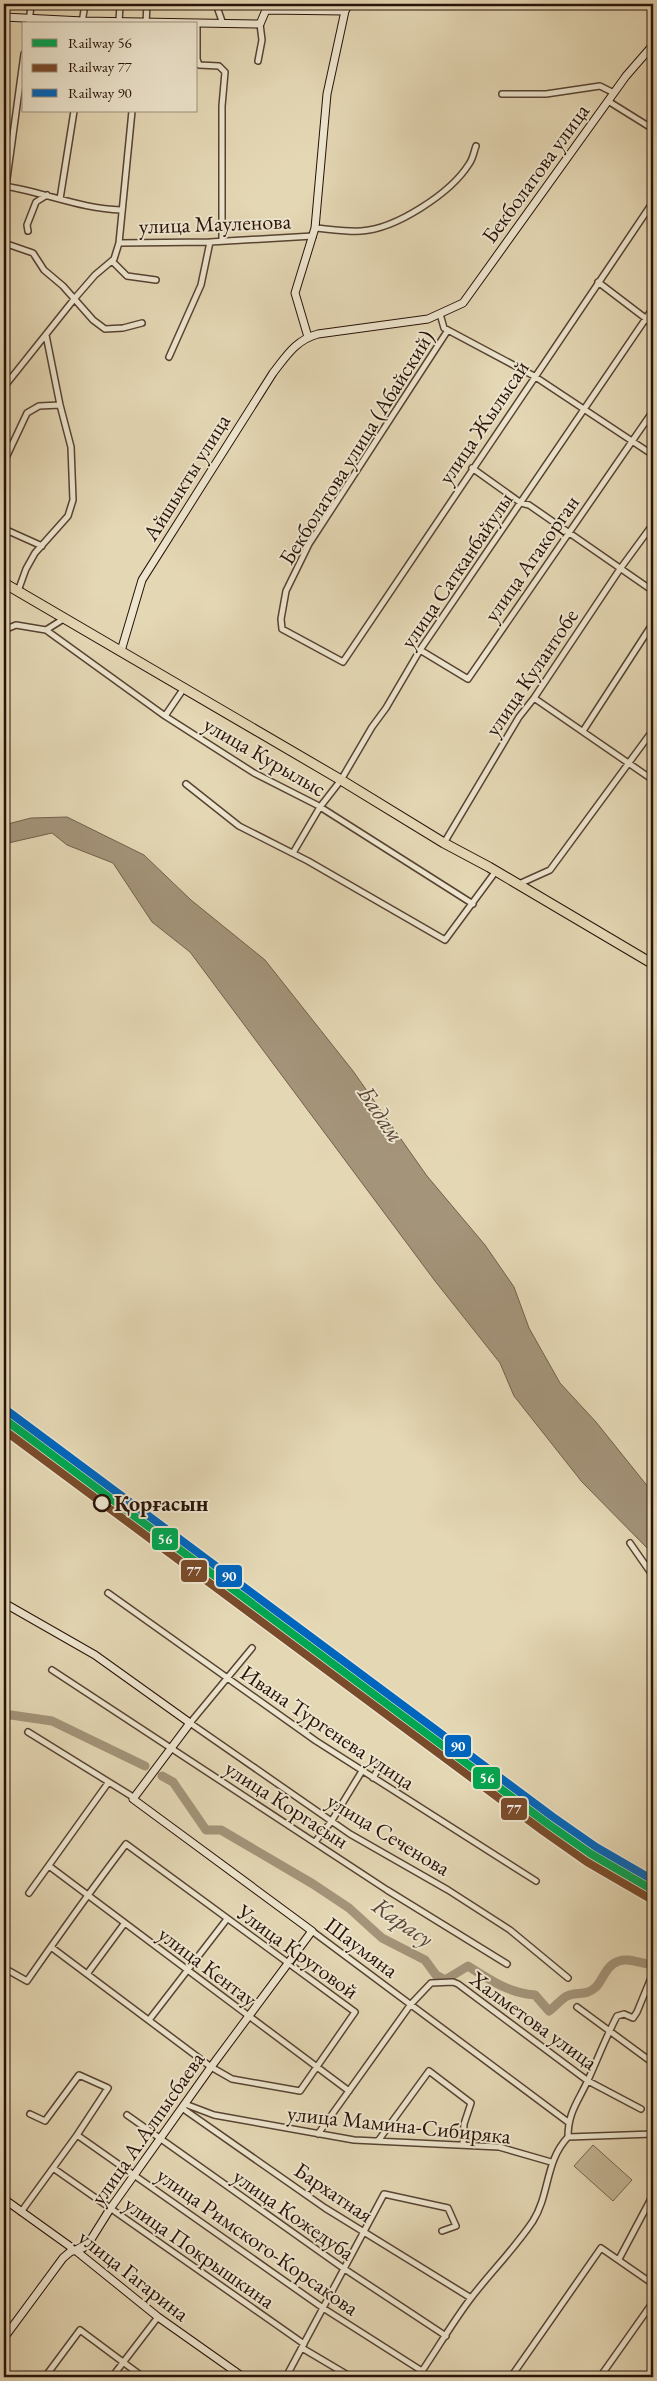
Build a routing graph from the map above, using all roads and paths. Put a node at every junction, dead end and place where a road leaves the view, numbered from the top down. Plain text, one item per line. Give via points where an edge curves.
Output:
1 (31, 4) edge
2 (85, 4) edge
3 (120, 4) edge
4 (147, 4) edge
5 (216, 4) edge
6 (349, 4) edge
7 (265, 7) edge
8 (335, 7) edge
9 (345, 11) junction
10 (4, 17) edge
11 (29, 21) edge
12 (83, 22) edge
13 (119, 22) joint
14 (146, 22) edge
15 (198, 23) edge
16 (223, 24) junction
17 (260, 24) junction
18 (653, 45) edge
19 (258, 60) dead end
20 (198, 62) edge
21 (22, 68) edge
22 (614, 93) junction
23 (502, 94) dead end
24 (608, 101) junction
25 (74, 112) edge
26 (132, 112) edge
27 (653, 129) edge
28 (476, 146) dead end
29 (5, 186) edge
30 (48, 195) junction
31 (60, 198) junction
32 (653, 202) edge
33 (121, 210) junction
34 (28, 231) dead end
35 (314, 232) junction
36 (222, 241) junction
37 (210, 242) junction
38 (4, 243) edge
39 (119, 243) junction
40 (112, 261) junction
41 (156, 280) dead end
42 (598, 282) junction
43 (75, 298) junction
44 (653, 308) edge
45 (440, 314) junction
46 (646, 319) junction
47 (142, 323) dead end
48 (653, 324) edge
49 (448, 330) junction
50 (46, 335) junction
51 (308, 337) junction
52 (169, 357) dead end
53 (534, 376) junction
54 (4, 387) edge
55 (60, 405) junction
56 (585, 409) junction
57 (653, 411) edge
58 (632, 441) junction
59 (653, 455) edge
60 (4, 462) edge
61 (472, 468) junction
62 (521, 503) junction
63 (653, 524) edge
64 (4, 529) edge
65 (568, 532) junction
66 (42, 546) junction
67 (620, 570) junction
68 (4, 583) edge
69 (18, 591) junction
70 (653, 591) edge
71 (65, 618) junction
72 (653, 623) edge
73 (4, 630) edge
74 (46, 630) junction
75 (420, 650) junction
76 (121, 651) junction
77 (343, 662) joint
78 (184, 688) junction
79 (534, 698) junction
80 (165, 716) junction
81 (653, 730) edge
82 (583, 731) junction
83 (629, 763) junction
84 (342, 780) junction
85 (653, 780) edge
86 (186, 784) dead end
87 (320, 807) junction
88 (444, 843) junction
89 (293, 854) junction
90 (496, 871) junction
91 (519, 884) junction
92 (473, 904) junction
93 (653, 964) edge
94 (630, 1543) dead end
95 (653, 1576) edge
96 (108, 1593) dead end
97 (4, 1603) edge
98 (252, 1648) dead end
99 (52, 1670) dead end
100 (226, 1678) junction
101 (190, 1723) junction
102 (28, 1732) dead end
103 (170, 1747) junction
104 (380, 1766) dead end
105 (362, 1771) junction
106 (374, 1778) junction
107 (108, 1783) junction
108 (134, 1799) junction
109 (332, 1822) junction
110 (315, 1842) junction
111 (49, 1866) junction
112 (536, 1881) dead end
113 (29, 1893) dead end
114 (87, 1896) junction
115 (227, 1919) junction
116 (124, 1924) junction
117 (312, 1931) junction
118 (51, 1947) junction
119 (287, 1963) junction
120 (507, 1964) dead end
121 (4, 1968) edge
122 (188, 1971) junction
123 (653, 1973) edge
124 (87, 1974) junction
125 (568, 1978) dead end
126 (411, 2004) junction
127 (578, 2007) dead end
128 (248, 2017) junction
129 (149, 2020) junction
130 (609, 2031) junction
131 (653, 2063) edge
132 (211, 2067) junction
133 (317, 2068) junction
134 (588, 2081) junction
135 (349, 2091) junction
136 (183, 2106) junction
137 (641, 2109) dead end
138 (30, 2114) dead end
139 (127, 2115) dead end
140 (568, 2122) junction
141 (318, 2134) junction
142 (653, 2134) edge
143 (77, 2135) junction
144 (568, 2137) junction
145 (160, 2140) junction
146 (378, 2141) junction
147 (462, 2146) junction
148 (551, 2162) junction
149 (53, 2168) junction
150 (134, 2175) junction
151 (653, 2195) edge
152 (4, 2199) edge
153 (110, 2209) junction
154 (21, 2212) junction
155 (442, 2230) dead end
156 (363, 2232) junction
157 (75, 2250) junction
158 (619, 2259) junction
159 (343, 2268) junction
160 (653, 2284) edge
161 (471, 2298) junction
162 (653, 2302) edge
163 (323, 2308) junction
164 (158, 2317) junction
165 (446, 2336) junction
166 (4, 2338) edge
167 (303, 2346) junction
168 (123, 2363) junction
169 (422, 2370) junction
170 (45, 2377) edge
171 (112, 2377) edge
172 (142, 2377) edge
173 (243, 2377) edge
174 (286, 2377) edge
175 (351, 2377) edge
176 (418, 2377) edge
177 (511, 2377) edge
178 (600, 2377) edge

1 - 11 street
2 - 12 street
3 - 13 street
4 - 14 street
5 - 16 street
6 - 9 street
7 - 8 street
7 - 17 street
8 - 9 street
9 - 35 street via 331,69
10 - 11 street
11 - 12 street
12 - 13 street
15 - 16 street
16 - 17 street
17 - 19 street via 262,40
18 - 22 street, Бекболатова улица
20 - 36 street via 199,65 219,66 226,72 222,106
21 - 29 street
22 - 23 street via 600,86 546,94
22 - 24 street, Бекболатова улица
24 - 27 street
24 - 45 street, Бекболатова улица via 462,303
25 - 31 street
26 - 33 street
28 - 35 street, улица Мауленова via 470,163 449,187 414,212 390,224 362,231
29 - 30 street
30 - 31 street
30 - 34 street via 36,202 27,225
31 - 33 street via 94,208
32 - 42 street, улица Жылысай
33 - 39 street
35 - 36 street, улица Мауленова
35 - 51 street via 296,293
36 - 37 street, улица Мауленова
37 - 39 street, улица Мауленова
37 - 52 street via 201,285
38 - 43 street via 33,253 44,270
39 - 40 street
40 - 41 street via 127,276
40 - 43 street
42 - 46 street
42 - 53 street, улица Жылысай
43 - 47 street via 93,320 105,328
43 - 50 street
44 - 46 street, улица Сатканбайулы
45 - 49 street via 444,328
45 - 51 street, Айшыкты улица
46 - 48 street
46 - 56 street, улица Сатканбайулы
49 - 53 street
49 - 77 street, Бекболатова улица (Абайский) via 309,544 286,591 282,629
50 - 54 street
50 - 55 street
51 - 76 street, Айшыкты улица via 292,348 273,373 142,580
53 - 56 street
53 - 61 street, улица Жылысай
55 - 60 street via 39,406 27,413
55 - 66 street via 71,447 72,509
56 - 58 street
56 - 62 street, улица Сатканбайулы
57 - 58 street, улица Атакорган
58 - 59 street
58 - 65 street, улица Атакорган
61 - 62 street
61 - 77 street, улица Жылысай
62 - 65 street
62 - 75 street, улица Сатканбайулы
63 - 67 street, улица Кулантобе
64 - 66 street
65 - 67 street
65 - 75 street, улица Атакорган via 468,679
66 - 69 street via 26,568
67 - 70 street
67 - 79 street, улица Кулантобе
68 - 69 highway
69 - 71 highway
71 - 74 street
71 - 76 highway
72 - 82 street
73 - 74 street via 16,625
74 - 80 street, улица Курылыс
75 - 84 street, улица Сатканбайулы
76 - 78 highway
78 - 80 street
78 - 84 highway
79 - 82 street
79 - 88 street, улица Кулантобе via 519,717
80 - 87 street, улица Курылыс via 254,773
81 - 83 street
82 - 83 street
83 - 85 street
83 - 91 street via 550,870
84 - 87 street, улица Сатканбайулы
84 - 88 highway
86 - 89 street via 239,826
87 - 89 street, улица Сатканбайулы
87 - 92 street, улица Курылыс
88 - 90 highway
89 - 92 street via 446,940
90 - 91 highway
90 - 92 street
91 - 93 highway
94 - 95 street
96 - 100 street, Ивана Тургенева улица
97 - 101 street, улица Сеченова via 95,1655
98 - 100 street
99 - 103 street, улица Коргасын
100 - 101 street
100 - 105 street, Ивана Тургенева улица
101 - 103 street
101 - 109 street, улица Сеченова
102 - 107 street, Шаумяна
103 - 108 street
103 - 110 street, улица Коргасын
104 - 106 street
105 - 106 street, Ивана Тургенева улица
105 - 109 street
106 - 112 street, Ивана Тургенева улица
107 - 108 street, Шаумяна
107 - 111 street
108 - 117 street, Шаумяна
109 - 110 street
109 - 125 street, улица Сеченова via 510,1930
110 - 120 street, улица Коргасын
111 - 113 street
111 - 114 street, улица Кентау
114 - 115 street, Улица Круговой via 126,1844
114 - 116 street, улица Кентау
114 - 118 street
115 - 119 street, Улица Круговой
115 - 122 street
116 - 122 street, улица Кентау
116 - 124 street
117 - 119 street, улица А.Алпысбаева
117 - 126 street, Шаумяна
118 - 121 street via 27,1981
118 - 124 street, Улица Круговой
119 - 128 street, улица А.Алпысбаева
119 - 133 street, Улица Круговой via 355,2012
122 - 128 street, улица Кентау
122 - 129 street
123 - 130 street via 633,2018 624,2014 617,2016
124 - 129 street, Улица Круговой
126 - 134 street, Халметова улица via 431,1983 458,1984
126 - 135 street, Халметова улица
126 - 140 street, Шаумяна
127 - 130 street
128 - 132 street, улица А.Алпысбаева
128 - 133 street, улица Кентау
129 - 132 street, Улица Круговой
130 - 131 street
130 - 134 street
132 - 133 street, Улица Круговой via 232,2079 300,2091
132 - 136 street, улица А.Алпысбаева
133 - 135 street, улица Кентау
134 - 137 street, Халметова улица
134 - 140 street
135 - 141 street, Халметова улица
136 - 141 street, улица Мамина-Сибиряка via 214,2115
136 - 145 street, улица А.Алпысбаева
136 - 156 street, Бархатная
138 - 143 street via 45,2121 79,2075 108,2088
139 - 145 street, улица Кожедуба
140 - 144 street
141 - 146 street, улица Мамина-Сибиряка
142 - 144 street
143 - 149 street
143 - 150 street, улица Римского-Корсакова
144 - 148 street
145 - 150 street, улица А.Алпысбаева
145 - 159 street, улица Кожедуба
146 - 147 street, улица Мамина-Сибиряка
146 - 147 street via 429,2071 471,2103 464,2124
147 - 148 street, улица Мамина-Сибиряка via 499,2147
148 - 161 street via 534,2220
149 - 153 street, улица Покрышкина
149 - 154 street
150 - 153 street, улица А.Алпысбаева
150 - 163 street, улица Римского-Корсакова
151 - 158 street
152 - 154 street, улица Гагарина
153 - 157 street, улица А.Алпысбаева via 90,2241 84,2248
153 - 167 street, улица Покрышкина
154 - 157 street, улица Гагарина
155 - 156 street via 456,2226 448,2208 384,2194
156 - 159 street
156 - 161 street, Бархатная
157 - 164 street, улица Гагарина
157 - 166 street, улица А.Алпысбаева via 63,2258
158 - 160 street
158 - 177 street via 600,2248
159 - 163 street
159 - 165 street, улица Кожедуба
161 - 165 street
162 - 178 street
163 - 167 street
163 - 169 street, улица Римского-Корсакова
164 - 168 street
164 - 173 street, улица Гагарина
165 - 169 street
167 - 174 street
167 - 175 street, улица Покрышкина
168 - 170 street via 80,2330
168 - 171 street
168 - 172 street
169 - 176 street

